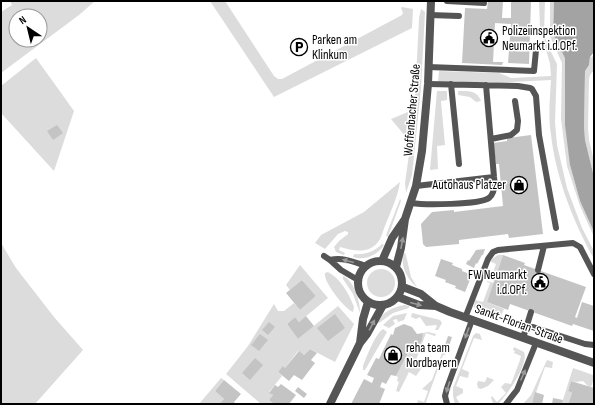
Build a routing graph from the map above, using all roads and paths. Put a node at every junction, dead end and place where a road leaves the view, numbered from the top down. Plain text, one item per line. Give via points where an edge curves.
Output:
1 (431, 1) edge
2 (447, 1) edge
3 (484, 3) dead end
4 (430, 15) junction
5 (459, 16) dead end
6 (536, 50) dead end
7 (428, 67) junction
8 (428, 84) junction
9 (451, 84) junction
10 (486, 85) junction
11 (515, 101) dead end
12 (491, 138) junction
13 (459, 164) dead end
14 (494, 177) junction
15 (416, 186) junction
16 (411, 203) junction
17 (405, 219) junction
18 (556, 228) dead end
19 (544, 246) junction
20 (324, 256) dead end
21 (330, 260) junction
22 (382, 261) junction
23 (366, 266) junction
24 (396, 267) junction
25 (538, 270) dead end
26 (594, 274) edge
27 (358, 280) junction
28 (403, 286) junction
29 (398, 297) junction
30 (368, 302) junction
31 (383, 305) junction
32 (436, 306) junction
33 (531, 312) dead end
34 (468, 319) junction
35 (527, 325) junction
36 (523, 338) junction
37 (360, 343) junction
38 (536, 343) junction
39 (594, 345) edge
40 (594, 363) edge
41 (330, 404) edge
42 (446, 404) edge
43 (506, 404) edge

1 - 4 street, Woffenbacher Straße
2 - 3 lane
4 - 5 lane
4 - 7 street, Woffenbacher Straße
6 - 7 lane via 534,71
7 - 8 street, Woffenbacher Straße
8 - 9 lane
8 - 15 street, Woffenbacher Straße
9 - 10 lane
9 - 13 lane
10 - 12 lane
10 - 18 lane via 526,87 534,92
11 - 12 lane via 517,130 511,135
12 - 14 lane
14 - 15 lane
14 - 16 lane via 493,193 484,200
15 - 16 street, Woffenbacher Straße
16 - 17 street, Woffenbacher Straße
17 - 22 street, Woffenbacher Straße via 392,238
24 -> 17 street, Woffenbacher Straße
19 - 25 lane
19 - 26 lane via 569,243 577,245
19 - 34 lane via 498,250 490,255
20 - 21 lane
23 -> 21 lane via 346,260
21 - 27 lane
22 - 23 street
22 - 24 street
23 - 27 street
24 - 28 street via 402,277
27 - 30 street via 360,292
28 - 29 street
28 - 32 street, Sankt-Florian-Straße via 421,294
29 - 31 street via 393,302
29 -> 32 street, Sankt-Florian-Straße via 419,305
30 - 31 street
30 - 37 street
37 -> 31 street
32 - 34 street, Sankt-Florian-Straße
33 - 35 lane
34 - 36 street, Sankt-Florian-Straße
34 -> 42 lane via 447,388
35 - 36 lane
35 - 39 lane
36 - 38 street, Sankt-Florian-Straße
37 - 41 street
38 - 40 street, Sankt-Florian-Straße
43 -> 38 lane via 515,393

